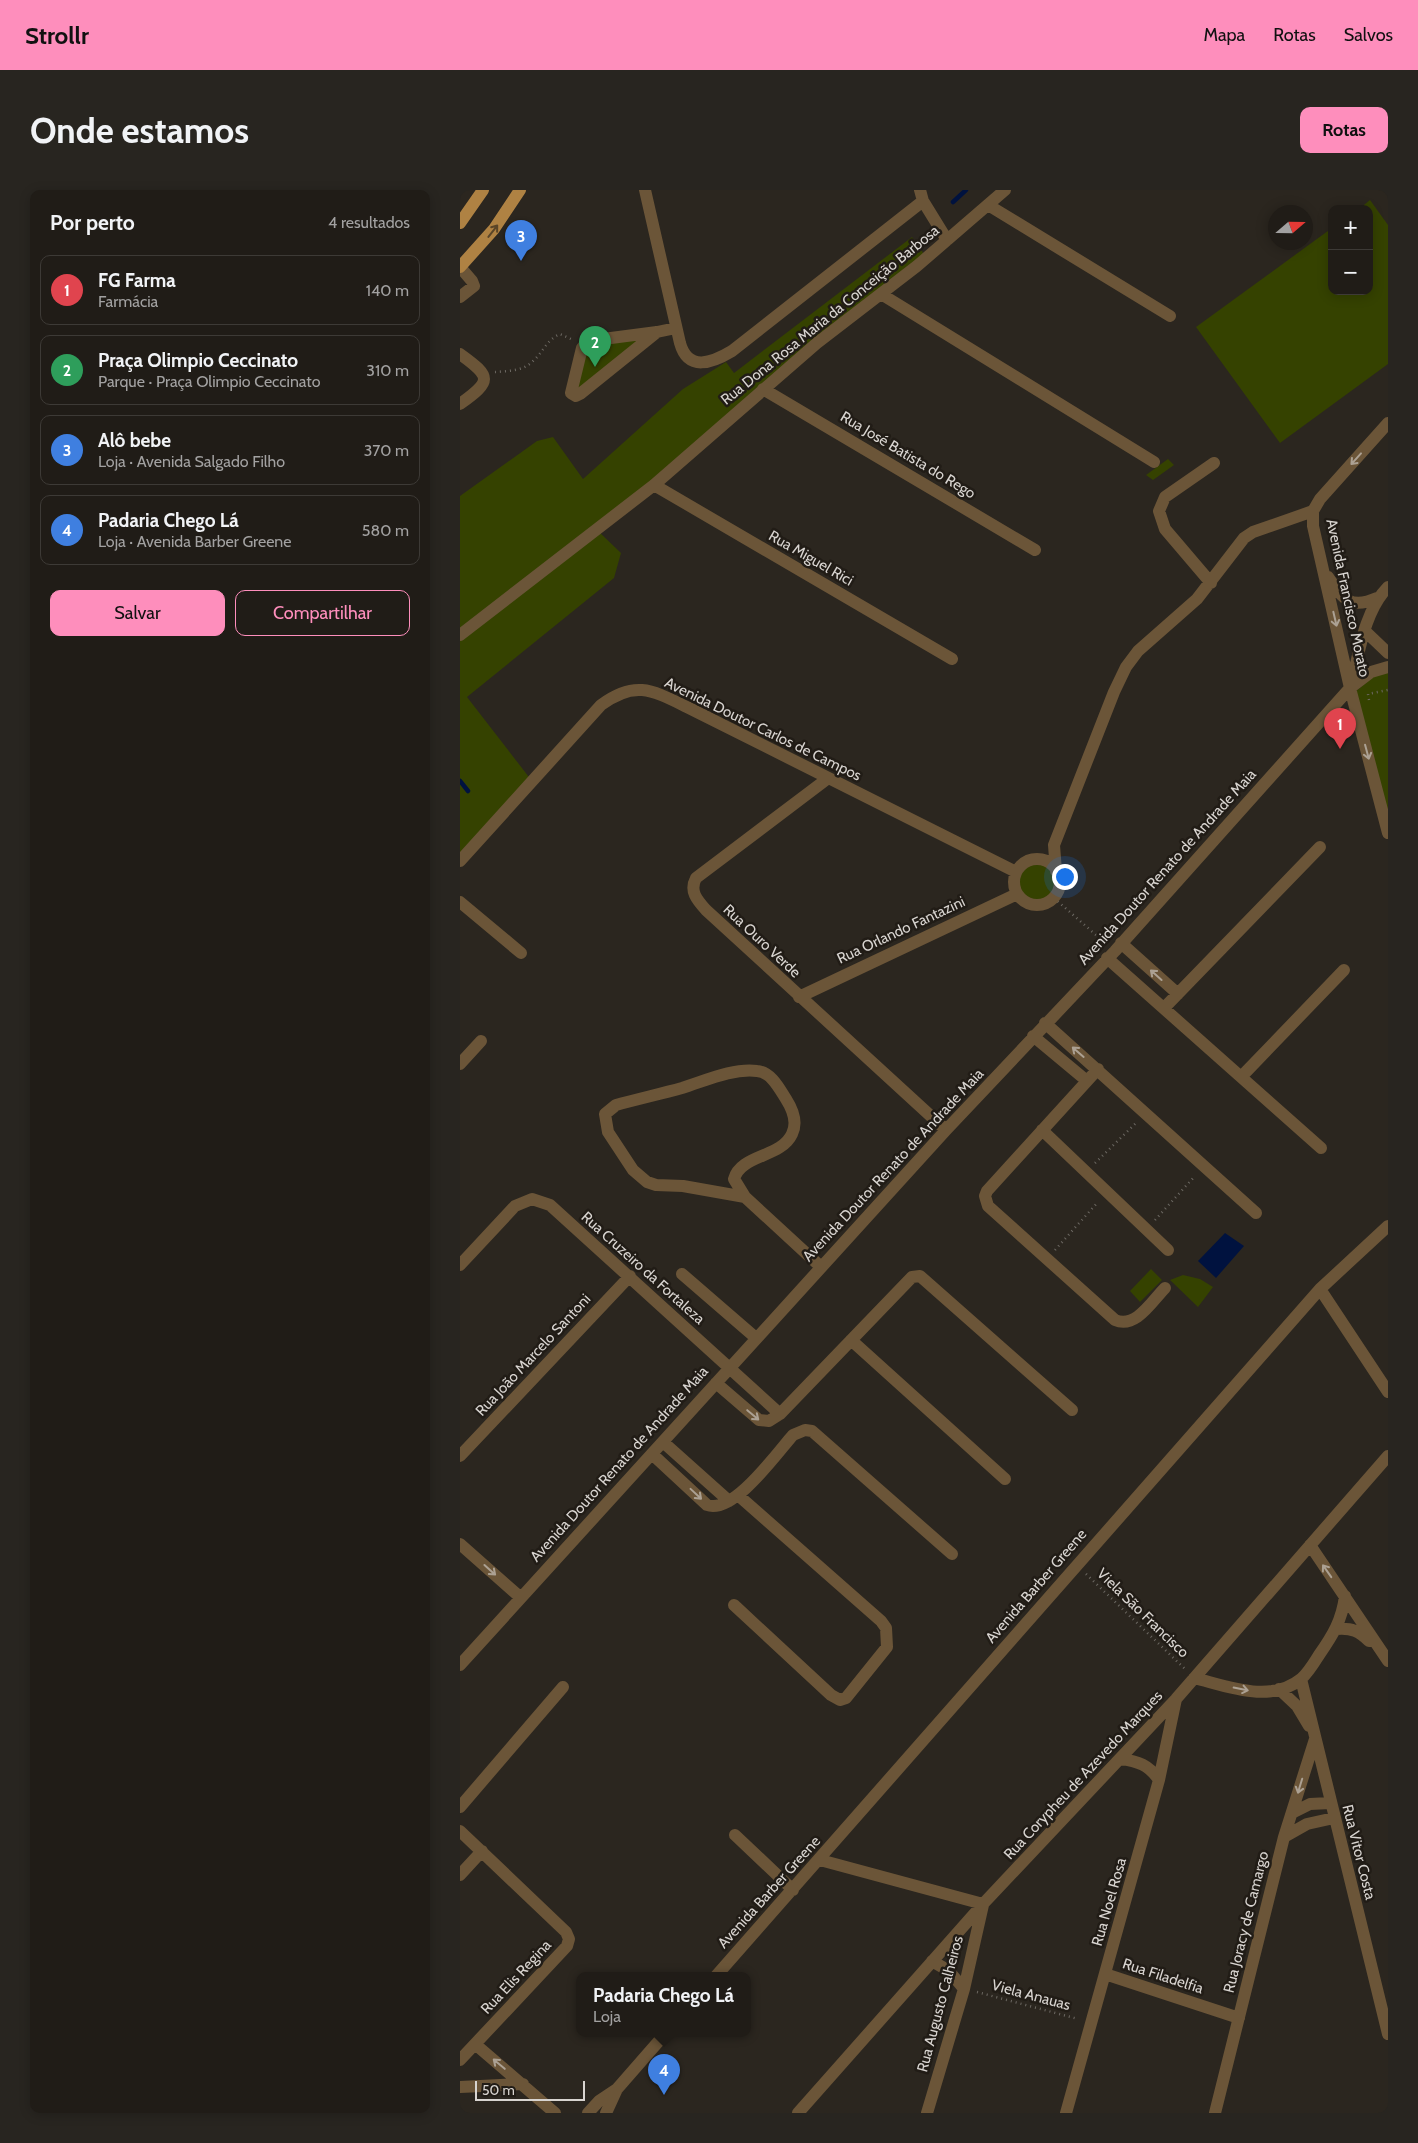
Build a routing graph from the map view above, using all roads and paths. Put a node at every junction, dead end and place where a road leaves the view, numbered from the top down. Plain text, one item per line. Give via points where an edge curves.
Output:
1 (483, 190) edge
2 (520, 190) edge
3 (645, 190) edge
4 (1005, 190) edge
5 (922, 196) edge
6 (988, 205) junction
7 (460, 223) edge
8 (947, 240) junction
9 (462, 262) edge
10 (881, 294) junction
11 (460, 297) edge
12 (1170, 316) dead end
13 (676, 328) junction
14 (657, 332) junction
15 (582, 348) junction
16 (460, 354) edge
17 (482, 371) junction
18 (763, 389) junction
19 (460, 404) edge
20 (1388, 423) edge
21 (1154, 462) dead end
22 (1214, 463) dead end
23 (654, 485) junction
24 (1313, 511) junction
25 (1036, 550) dead end
26 (1324, 571) junction
27 (1211, 583) junction
28 (1388, 587) edge
29 (1377, 598) junction
30 (1365, 631) junction
31 (460, 634) edge
32 (1388, 653) edge
33 (952, 659) dead end
34 (1388, 667) edge
35 (1350, 688) junction
36 (827, 779) junction
37 (1388, 833) edge
38 (1054, 845) junction
39 (1320, 847) dead end
40 (460, 861) edge
41 (1029, 861) junction
42 (1056, 871) junction
43 (1016, 872) junction
44 (1016, 894) junction
45 (1054, 898) junction
46 (460, 902) edge
47 (1114, 951) junction
48 (521, 953) dead end
49 (1344, 970) dead end
50 (1178, 994) junction
51 (799, 997) junction
52 (1165, 1007) junction
53 (1045, 1023) junction
54 (1033, 1036) junction
55 (480, 1041) dead end
56 (460, 1064) edge
57 (1098, 1070) junction
58 (1242, 1076) junction
59 (1087, 1081) junction
60 (1146, 1113) junction
61 (946, 1130) junction
62 (1042, 1130) junction
63 (1321, 1148) dead end
64 (1204, 1166) junction
65 (1086, 1171) junction
66 (1107, 1192) junction
67 (745, 1197) junction
68 (1256, 1213) dead end
69 (1388, 1226) edge
70 (1147, 1228) junction
71 (1168, 1250) dead end
72 (1048, 1258) junction
73 (460, 1265) edge
74 (821, 1267) junction
75 (682, 1274) dead end
76 (630, 1276) junction
77 (1164, 1288) dead end
78 (1320, 1289) junction
79 (756, 1338) junction
80 (852, 1340) junction
81 (729, 1368) junction
82 (716, 1382) junction
83 (1388, 1392) edge
84 (1072, 1410) dead end
85 (780, 1414) junction
86 (663, 1442) junction
87 (652, 1454) junction
88 (460, 1456) edge
89 (1388, 1456) edge
90 (1005, 1479) dead end
91 (734, 1498) junction
92 (460, 1544) edge
93 (1310, 1545) junction
94 (952, 1554) dead end
95 (1076, 1565) junction
96 (1345, 1596) junction
97 (520, 1597) junction
98 (734, 1605) dead end
99 (1337, 1629) junction
100 (1386, 1658) edge
101 (460, 1665) edge
102 (1194, 1678) junction
103 (1301, 1679) junction
104 (563, 1687) dead end
105 (1278, 1689) junction
106 (1176, 1699) junction
107 (1314, 1736) junction
108 (1120, 1759) junction
109 (1159, 1780) junction
110 (1330, 1803) junction
111 (460, 1807) edge
112 (1292, 1813) junction
113 (1334, 1818) junction
114 (460, 1831) edge
115 (735, 1835) dead end
116 (1284, 1838) junction
117 (482, 1851) junction
118 (820, 1860) junction
119 (460, 1875) edge
120 (793, 1890) junction
121 (983, 1904) junction
122 (932, 1961) junction
123 (720, 1972) edge
124 (1105, 1974) junction
125 (964, 1988) junction
126 (1239, 2018) junction
127 (1092, 2022) junction
128 (1388, 2034) edge
129 (663, 2037) edge
130 (475, 2044) junction
131 (460, 2060) edge
132 (523, 2084) junction
133 (460, 2087) edge
134 (616, 2089) junction
135 (555, 2113) edge
136 (588, 2113) edge
137 (606, 2113) edge
138 (798, 2113) edge
139 (927, 2113) edge
140 (1066, 2113) edge
141 (1215, 2113) edge

1 - 7 main road
9 -> 2 main road via 494,229
3 - 13 street
4 - 6 street, Rua Dona Rosa Maria da Conceição Barbosa
5 - 8 street
5 - 13 street via 732,351 708,362 696,362 682,352
6 - 8 street, Rua Dona Rosa Maria da Conceição Barbosa
6 - 12 street
8 - 10 street, Rua Dona Rosa Maria da Conceição Barbosa
9 - 11 street via 474,286
10 - 18 street, Rua Dona Rosa Maria da Conceição Barbosa via 816,343
10 - 21 street
13 - 14 street
14 - 15 street via 593,339
14 - 15 street via 576,396 570,390
15 - 17 path via 571,338 560,334 551,338 532,363 512,371
16 - 17 street
17 - 19 street via 482,387
18 - 23 street, Rua Dona Rosa Maria da Conceição Barbosa
18 - 25 street, Rua José Batista do Rego
20 -> 24 street, Avenida Francisco Morato
22 - 27 street via 1165,498 1159,510 1165,529
23 - 31 street, Rua Dona Rosa Maria da Conceição Barbosa
23 - 33 street, Rua Miguel Rici
24 - 26 street, Avenida Francisco Morato via 1313,526
24 - 27 street via 1244,538
26 - 29 street via 1341,596 1349,601 1366,603
26 -> 35 street, Avenida Francisco Morato
27 - 38 street via 1138,651 1126,667
28 - 29 street
29 - 30 street
30 - 32 street
30 - 35 street
34 - 35 street, Avenida Doutor Renato de Andrade Maia via 1371,672
35 -> 37 street, Avenida Francisco Morato
35 - 47 street, Avenida Doutor Renato de Andrade Maia
36 - 40 street, Avenida Doutor Carlos de Campos via 664,695 628,690 601,705
36 - 43 street, Avenida Doutor Carlos de Campos
36 - 51 street, Rua Ouro Verde via 696,878 693,884 698,901 706,910
38 - 41 street
38 - 42 street
39 - 50 street
41 - 42 street via 1044,861
41 - 43 street
42 - 45 street via 1059,884
43 - 44 street
44 - 45 street via 1034,905
44 - 51 street, Rua Orlando Fantazini
45 - 47 path
46 - 48 street
50 -> 47 street
47 - 52 street
47 - 53 street, Avenida Doutor Renato de Andrade Maia
49 - 58 street
50 - 52 street
51 - 61 street, Rua Ouro Verde
52 - 58 street
53 - 54 street, Avenida Doutor Renato de Andrade Maia
57 -> 53 street
54 - 59 street
54 - 61 street, Avenida Doutor Renato de Andrade Maia
55 - 56 street
57 - 59 street
57 - 60 street
58 - 63 street
59 - 62 street
60 - 64 street
60 - 65 path
61 - 74 street, Avenida Doutor Renato de Andrade Maia
62 - 65 street
62 - 72 street via 985,1196 988,1206
64 - 68 street
64 - 70 path
65 - 66 street
66 - 70 street
66 - 72 path
67 - 67 street via 734,1180 736,1172 786,1143 796,1122 772,1078 758,1071 730,1073 616,1105 605,1114 608,1132 633,1170 647,1182
67 - 74 street
69 - 78 street, Avenida Barber Greene
70 - 71 street
72 - 77 street via 1121,1323 1133,1321
73 - 76 street, Rua Cruzeiro da Fortaleza via 515,1206 532,1199 550,1205
74 - 79 street, Avenida Doutor Renato de Andrade Maia
75 - 79 street
76 - 81 street, Rua Cruzeiro da Fortaleza
76 - 88 street, Rua João Marcelo Santoni
78 - 83 street
78 - 95 street, Avenida Barber Greene
79 - 81 street, Avenida Doutor Renato de Andrade Maia
80 - 84 street via 912,1277 920,1276
80 - 85 street
80 - 90 street
81 - 82 street, Avenida Doutor Renato de Andrade Maia
81 - 85 street, Rua Cruzeiro da Fortaleza
82 -> 85 street via 759,1420 769,1421
82 - 86 street, Avenida Doutor Renato de Andrade Maia
86 - 87 street, Avenida Doutor Renato de Andrade Maia
86 - 91 street
87 -> 91 street via 707,1504 718,1507
87 - 97 street, Avenida Doutor Renato de Andrade Maia
89 - 93 street, Rua Corypheu de Azevedo Marques
91 - 94 street via 793,1435 812,1431
91 - 98 street via 881,1621 886,1628 887,1647 846,1698 840,1700
92 -> 97 street
96 -> 93 street
93 - 102 street, Rua Corypheu de Azevedo Marques
95 - 102 path, Viela São Francisco
95 - 118 street, Avenida Barber Greene
96 - 99 street
96 - 100 street
97 - 101 street, Avenida Doutor Renato de Andrade Maia
99 - 100 street via 1359,1631
99 - 103 street
102 -> 105 street via 1245,1691
102 - 106 street, Rua Corypheu de Azevedo Marques
103 - 105 street
103 - 107 street, Rua Vitor Costa
104 - 111 street
105 - 107 street via 1297,1706
106 - 108 street, Rua Corypheu de Azevedo Marques
106 - 109 street, Rua Noel Rosa
107 - 110 street, Rua Vitor Costa
107 -> 112 street, Rua Joracy de Camargo
108 - 109 street via 1143,1764
108 - 121 street, Rua Corypheu de Azevedo Marques
109 - 124 street, Rua Noel Rosa
110 - 112 street via 1310,1804
110 - 113 street, Rua Vitor Costa
112 - 116 street, Rua Joracy de Camargo
113 - 116 street via 1307,1824
113 - 128 street, Rua Vitor Costa
114 - 117 street, Rua Elis Regina
115 - 120 street
116 - 126 street, Rua Joracy de Camargo
117 - 119 street
117 - 130 street, Rua Elis Regina via 566,1932 569,1939 567,1946
118 - 120 street, Avenida Barber Greene
118 - 121 street
120 - 123 street, Avenida Barber Greene
121 - 122 street, Rua Corypheu de Azevedo Marques
121 - 125 street, Rua Augusto Calheiros
122 - 125 street via 949,1971
122 - 138 street, Rua Corypheu de Azevedo Marques
124 - 126 street, Rua Filadelfia
124 - 127 street, Rua Noel Rosa
125 - 127 path, Viela Anauas
125 - 139 street, Rua Augusto Calheiros
126 - 141 street, Rua Joracy de Camargo
127 - 140 street, Rua Noel Rosa
129 - 134 street
130 - 131 street, Rua Elis Regina
132 -> 130 street
132 - 133 street
132 - 135 street
134 - 136 street
134 - 137 street

